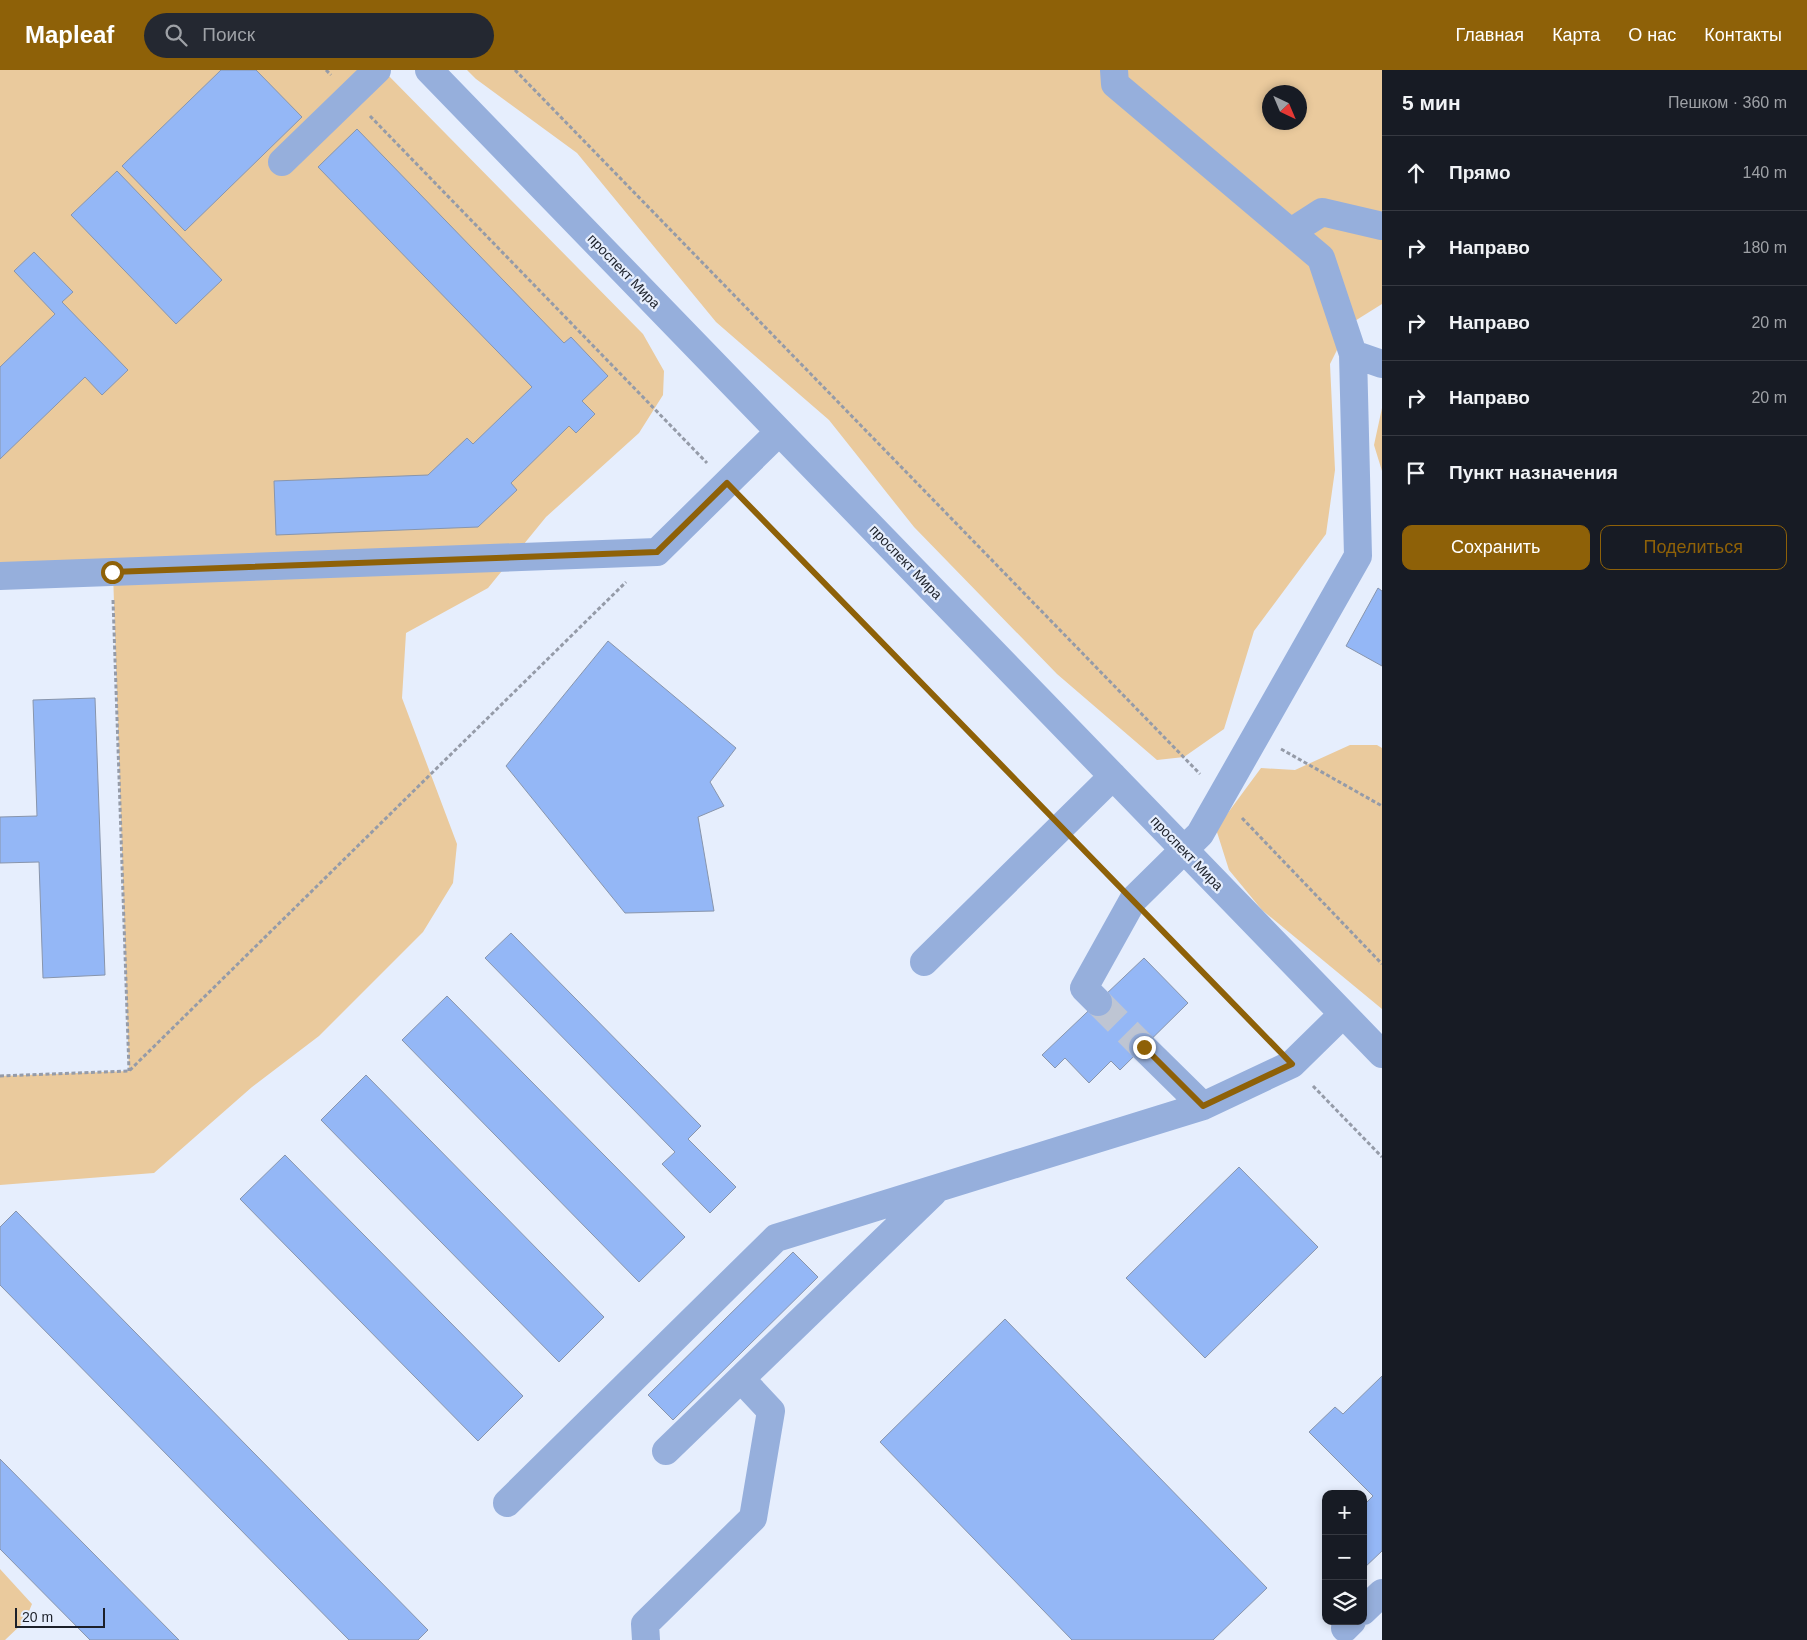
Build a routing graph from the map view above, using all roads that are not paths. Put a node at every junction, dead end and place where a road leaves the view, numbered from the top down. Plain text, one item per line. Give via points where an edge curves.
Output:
1 (377, 70) edge
2 (429, 70) edge
3 (1114, 70) edge
4 (282, 162) dead end
5 (1382, 226) edge
6 (1291, 232) junction
7 (1353, 354) junction
8 (1382, 364) edge
9 (779, 432) junction
10 (0, 576) edge
11 (1113, 776) junction
12 (1184, 850) junction
13 (924, 962) dead end
14 (1098, 1002) tunnel mouth
15 (1343, 1014) junction
16 (1144, 1047) tunnel mouth
17 (1382, 1054) edge
18 (1203, 1106) junction
19 (937, 1188) junction
20 (741, 1379) junction
21 (666, 1451) dead end
22 (507, 1503) dead end
23 (1382, 1592) edge
24 (1367, 1607) edge
25 (646, 1640) edge

1 - 4 street
2 - 9 street, проспект Мира
3 - 6 street via 1115,84
5 - 6 street via 1322,212
6 - 7 street via 1321,258
7 - 8 street
7 - 12 street via 1358,556 1200,834
9 - 10 street via 657,552
9 - 11 street, проспект Мира
11 - 12 street, проспект Мира
11 - 13 street
12 - 14 street via 1133,900 1084,988
12 - 15 street, проспект Мира
15 - 17 street, проспект Мира
15 - 18 street via 1292,1064
16 - 18 street
18 - 19 street
19 - 20 street
19 - 22 street via 776,1238
20 - 21 street
20 - 25 street via 771,1411 753,1518 645,1624
23 - 24 street

